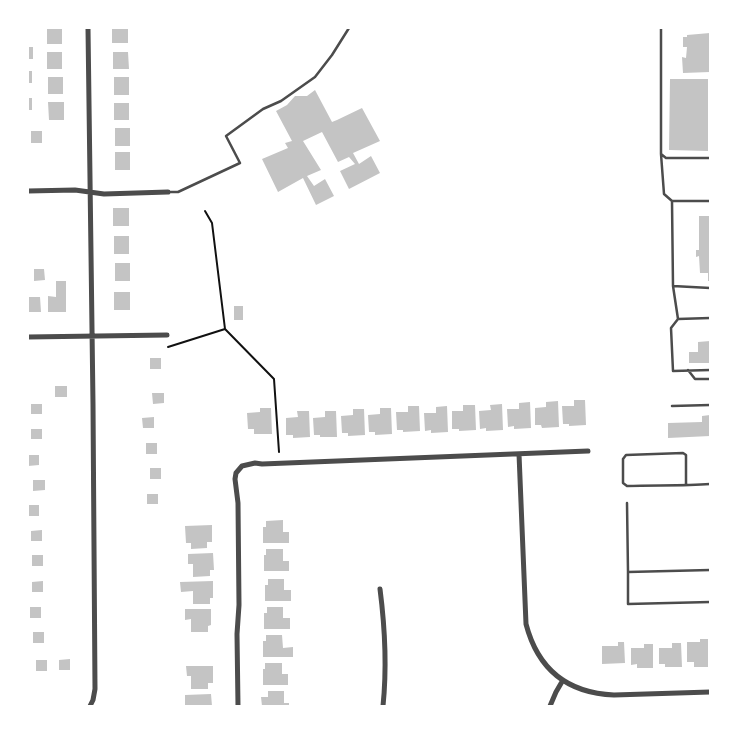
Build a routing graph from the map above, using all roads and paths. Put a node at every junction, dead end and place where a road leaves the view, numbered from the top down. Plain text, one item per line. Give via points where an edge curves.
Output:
1 (88, 28) edge
2 (349, 28) edge
3 (661, 28) edge
4 (661, 154) junction
5 (710, 158) edge
6 (28, 190) edge
7 (89, 192) junction
8 (168, 192) joint
9 (672, 201) junction
10 (710, 201) edge
11 (205, 211) dead end
12 (673, 286) junction
13 (710, 288) edge
14 (710, 318) edge
15 (678, 319) junction
16 (225, 329) junction
17 (167, 335) dead end
18 (91, 336) junction
19 (28, 337) edge
20 (168, 347) dead end
21 (688, 370) junction
22 (710, 370) edge
23 (710, 379) edge
24 (710, 405) edge
25 (672, 406) dead end
26 (588, 451) dead end
27 (279, 452) dead end
28 (519, 454) junction
29 (710, 484) edge
30 (686, 485) junction
31 (627, 503) dead end
32 (710, 570) edge
33 (628, 572) junction
34 (380, 589) dead end
35 (710, 602) edge
36 (562, 680) junction
37 (710, 692) edge
38 (90, 706) edge
39 (238, 706) edge
40 (383, 706) edge
41 (550, 706) edge

1 - 7 street
2 - 8 lane via 315,77 226,136 240,163 178,192
3 - 4 lane
4 - 5 lane via 666,158
4 - 9 lane via 664,194
6 - 7 street
7 - 8 street
7 - 18 street
9 - 10 lane
9 - 12 lane
11 - 16 path via 212,224
12 - 13 lane
12 - 15 lane
14 - 15 lane
15 - 21 lane via 671,328 673,370
16 - 20 path
16 - 27 path via 274,379
17 - 18 street
18 - 19 street
18 - 38 street via 95,689
21 - 22 lane
21 - 23 lane via 695,379
24 - 25 lane
26 - 28 street
28 - 36 street via 526,624 540,658
28 - 39 street via 255,462 238,469 235,479 238,503
29 - 30 lane
30 - 30 lane via 686,455 626,455 623,459 623,483 627,486
31 - 33 lane
32 - 33 lane
33 - 35 lane via 628,604
34 - 40 street via 386,654
36 - 37 street via 599,694
36 - 41 street

